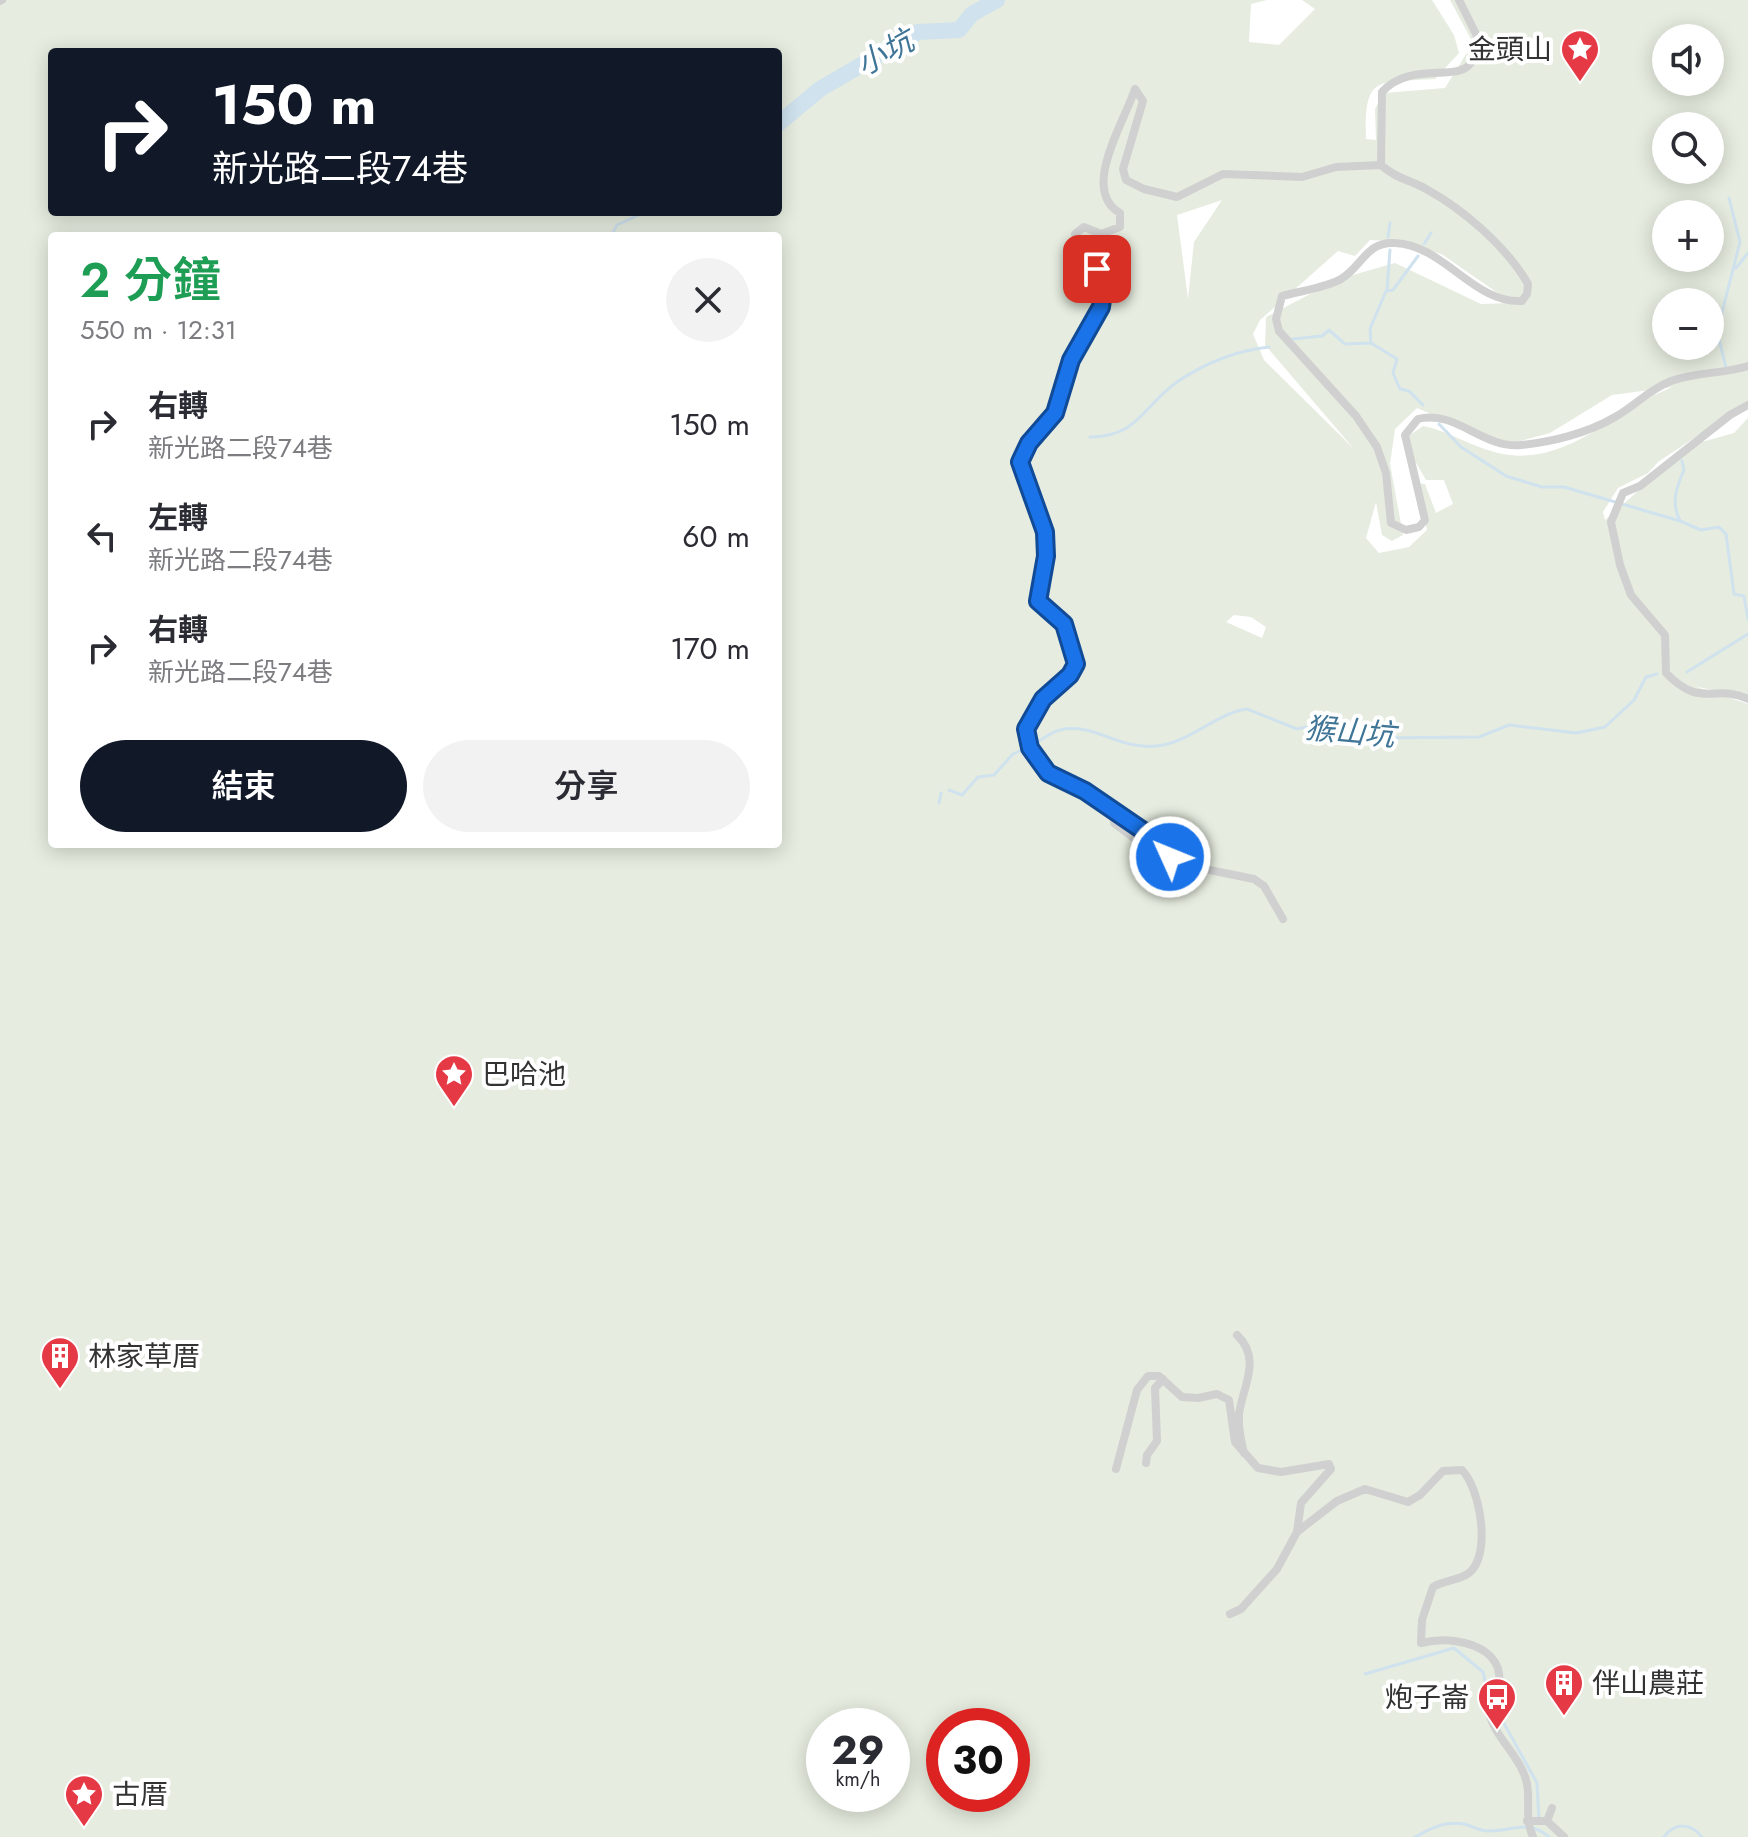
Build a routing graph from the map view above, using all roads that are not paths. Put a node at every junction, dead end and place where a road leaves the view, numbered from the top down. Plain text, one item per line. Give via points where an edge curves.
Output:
1 (1459, 0) edge
2 (1381, 165) junction
3 (1748, 366) edge
4 (1748, 405) edge
5 (1748, 699) edge
6 (1114, 812) junction
7 (1143, 845) dead end
8 (1283, 919) dead end
9 (1237, 1335) dead end
10 (1163, 1379) junction
11 (1246, 1457) junction
12 (1146, 1463) dead end
13 (1116, 1469) dead end
14 (1297, 1532) junction
15 (1230, 1614) dead end
16 (1552, 1808) dead end
17 (1547, 1821) junction
18 (1529, 1822) junction
19 (1532, 1836) edge
20 (1564, 1837) edge

1 - 2 street via 1479,40 1469,65 1456,73 1417,72 1382,92
2 - 3 street via 1446,201 1528,284 1522,301 1508,301 1435,254 1396,243 1374,245 1339,280 1282,296 1278,302 1279,331 1377,447 1386,473 1388,515 1398,528 1419,527 1425,520 1405,435 1418,419 1440,416 1517,446 1604,422 1645,393 1677,379
2 - 6 street via 1336,167 1302,177 1223,174 1177,197 1159,194 1126,180 1123,169 1143,101 1135,89 1101,178 1106,201 1120,213 1120,227 1101,234 1084,227 1075,234 1076,245 1097,269 1104,297 1071,360 1055,413 1020,462 1045,532 1038,601 1064,624 1076,664 1051,689 1026,729 1030,748 1048,773
4 - 5 street via 1619,498 1614,510 1614,536 1631,595 1665,635 1666,673 1694,694
6 - 7 street via 1114,823
6 - 8 street via 1180,864 1254,879
9 - 11 street via 1250,1354 1239,1424
10 - 11 street via 1182,1397 1217,1394 1229,1400 1233,1438
10 - 12 street via 1155,1388 1157,1441
10 - 13 street via 1153,1374 1137,1390
11 - 14 street via 1268,1472 1329,1464 1331,1469 1301,1503
14 - 15 street via 1277,1569
14 - 18 street via 1356,1491 1376,1491 1408,1502 1443,1471 1465,1473 1482,1527 1480,1555 1470,1572 1433,1587 1421,1643 1461,1639 1493,1661 1499,1678 1488,1708 1490,1720 1524,1774
16 - 17 street
17 - 18 street
17 - 20 street
18 - 19 street

